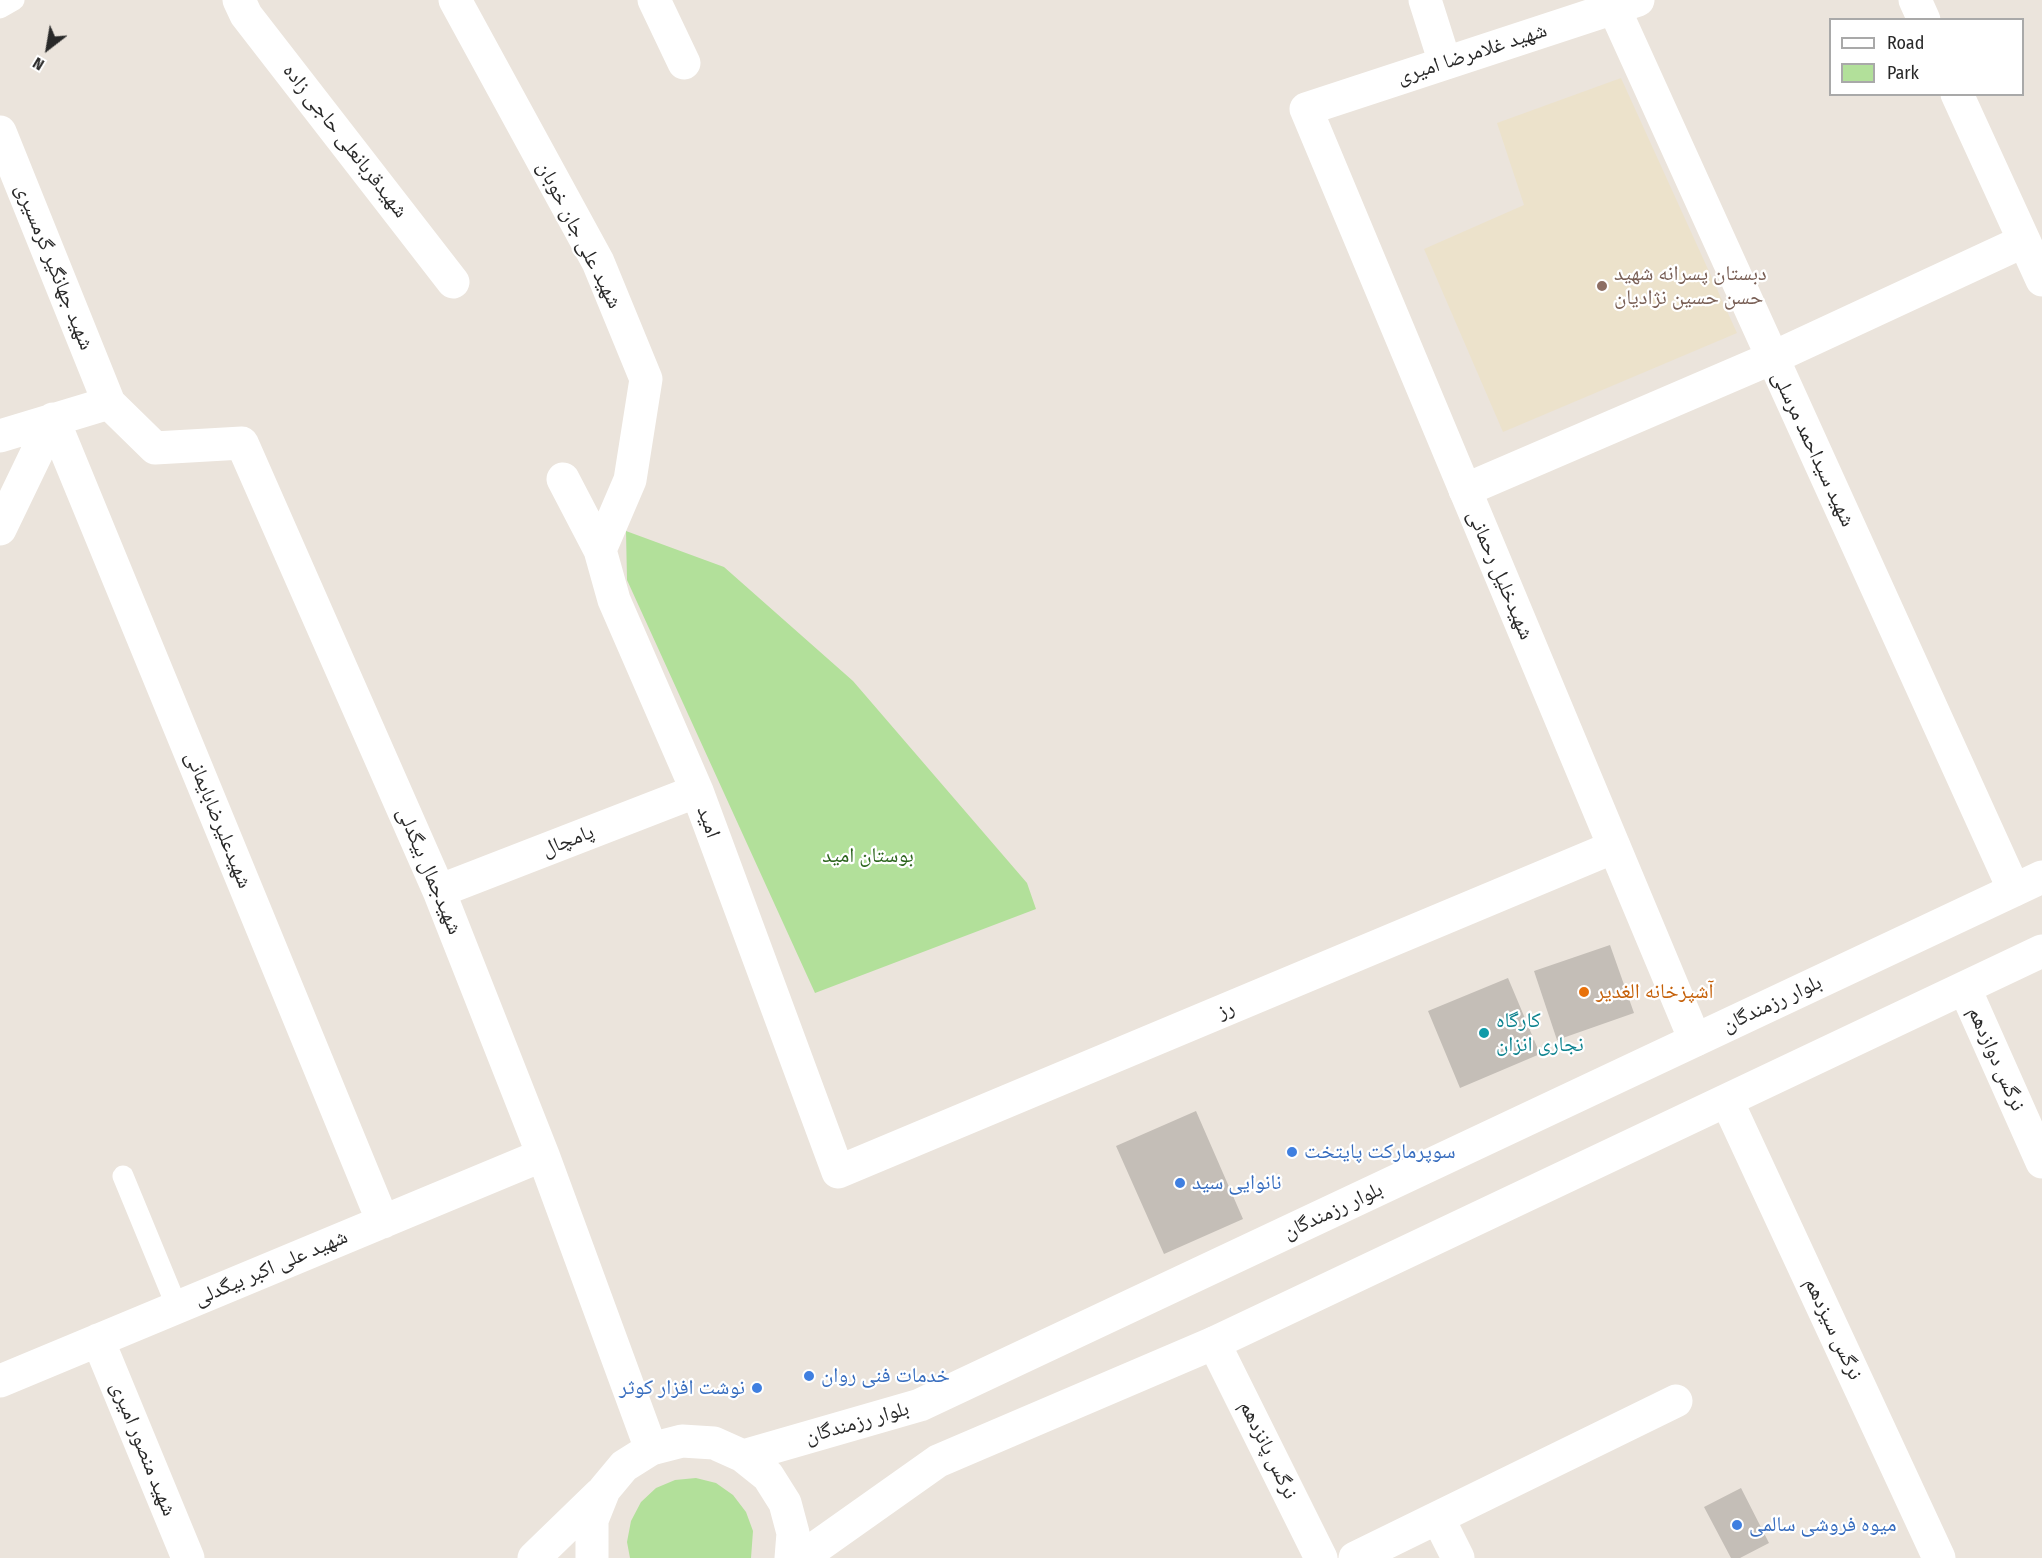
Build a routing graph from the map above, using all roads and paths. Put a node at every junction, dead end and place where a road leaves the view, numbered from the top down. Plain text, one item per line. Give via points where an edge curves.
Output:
1 (14, 0) edge
2 (239, 0) edge
3 (455, 0) edge
4 (654, 0) edge
5 (1425, 0) edge
6 (1915, 0) edge
7 (1626, 4) edge
8 (0, 8) edge
9 (1923, 18) edge
10 (684, 63) dead end
11 (1445, 63) junction
12 (1958, 96) edge
13 (1306, 109) joint
14 (0, 132) edge
15 (2022, 242) junction
16 (2042, 280) edge
17 (453, 282) dead end
18 (1772, 358) junction
19 (109, 402) junction
20 (53, 419) junction
21 (0, 436) edge
22 (563, 479) dead end
23 (1465, 490) junction
24 (0, 529) edge
25 (600, 550) junction
26 (697, 791) junction
27 (1614, 847) junction
28 (2028, 883) edge
29 (439, 891) junction
30 (2042, 951) edge
31 (1965, 989) junction
32 (1695, 1040) junction
33 (1727, 1101) junction
34 (543, 1155) junction
35 (2042, 1162) edge
36 (838, 1172) joint
37 (123, 1176) dead end
38 (384, 1222) junction
39 (177, 1307) junction
40 (98, 1340) junction
41 (1214, 1343) junction
42 (0, 1381) edge
43 (1676, 1401) dead end
44 (651, 1449) junction
45 (743, 1456) junction
46 (604, 1490) junction
47 (1438, 1518) junction
48 (188, 1558) edge
49 (534, 1558) edge
50 (592, 1558) edge
51 (791, 1558) edge
52 (801, 1558) edge
53 (1321, 1558) edge
54 (1355, 1558) edge
55 (1458, 1558) edge
56 (1939, 1558) edge

1 - 8 lane
2 - 17 street, شهیدقربانعلی حاجی زاده via 246,15
3 - 25 street, شهید علی جان خوبان via 598,262 646,378 630,480
4 - 10 street
5 - 11 street
6 - 9 street
7 - 11 street, شهید غلامرضا امیری
7 - 18 street, شهید سیداحمد مرسلی
11 - 13 street, شهید غلامرضا امیری
12 - 15 street
13 - 23 street, شهیدخلیل رحمانی
14 - 19 street, شهید جهانگیر گرمسیری
15 - 16 street
15 - 18 street
18 - 23 street
18 - 28 street, شهید سیداحمد مرسلی
19 - 20 street
19 - 29 street, شهیدجمال بیگدلی via 155,448 242,443
20 - 21 street
20 - 24 street
20 - 38 street, شهیدعلیرضابایمانی
22 - 25 street, امید
23 - 27 street, شهیدخلیل رحمانی
25 - 26 street, امید via 614,600
26 - 29 street, پامچال
26 - 36 street, امید
27 - 32 street, شهیدخلیل رحمانی
27 - 36 street, رز
28 - 32 street, بلوار رزمندگان
29 - 34 street, شهیدجمال بیگدلی
30 - 31 street
31 - 33 street
31 - 35 street, نرگس دوازدهم
32 - 45 street, بلوار رزمندگان via 920,1405
33 - 41 street
33 - 56 street, نرگس سیزدهم
34 - 38 street, شهید علی اکبر بیگدلی
34 - 44 street, شهیدجمال بیگدلی
37 - 39 lane
38 - 39 street, شهید علی اکبر بیگدلی
39 - 40 street, شهید علی اکبر بیگدلی
40 - 42 street, شهید علی اکبر بیگدلی
40 - 48 street, شهید منصور امیری
41 - 52 street via 938,1461
41 - 53 street, نرگس پانزدهم
43 - 47 street
44 - 45 street via 682,1441 714,1443
44 - 46 street via 624,1466
45 - 51 street via 768,1476 785,1503 793,1533
46 - 49 street
46 - 50 street via 592,1520
47 - 54 street
47 - 55 street

